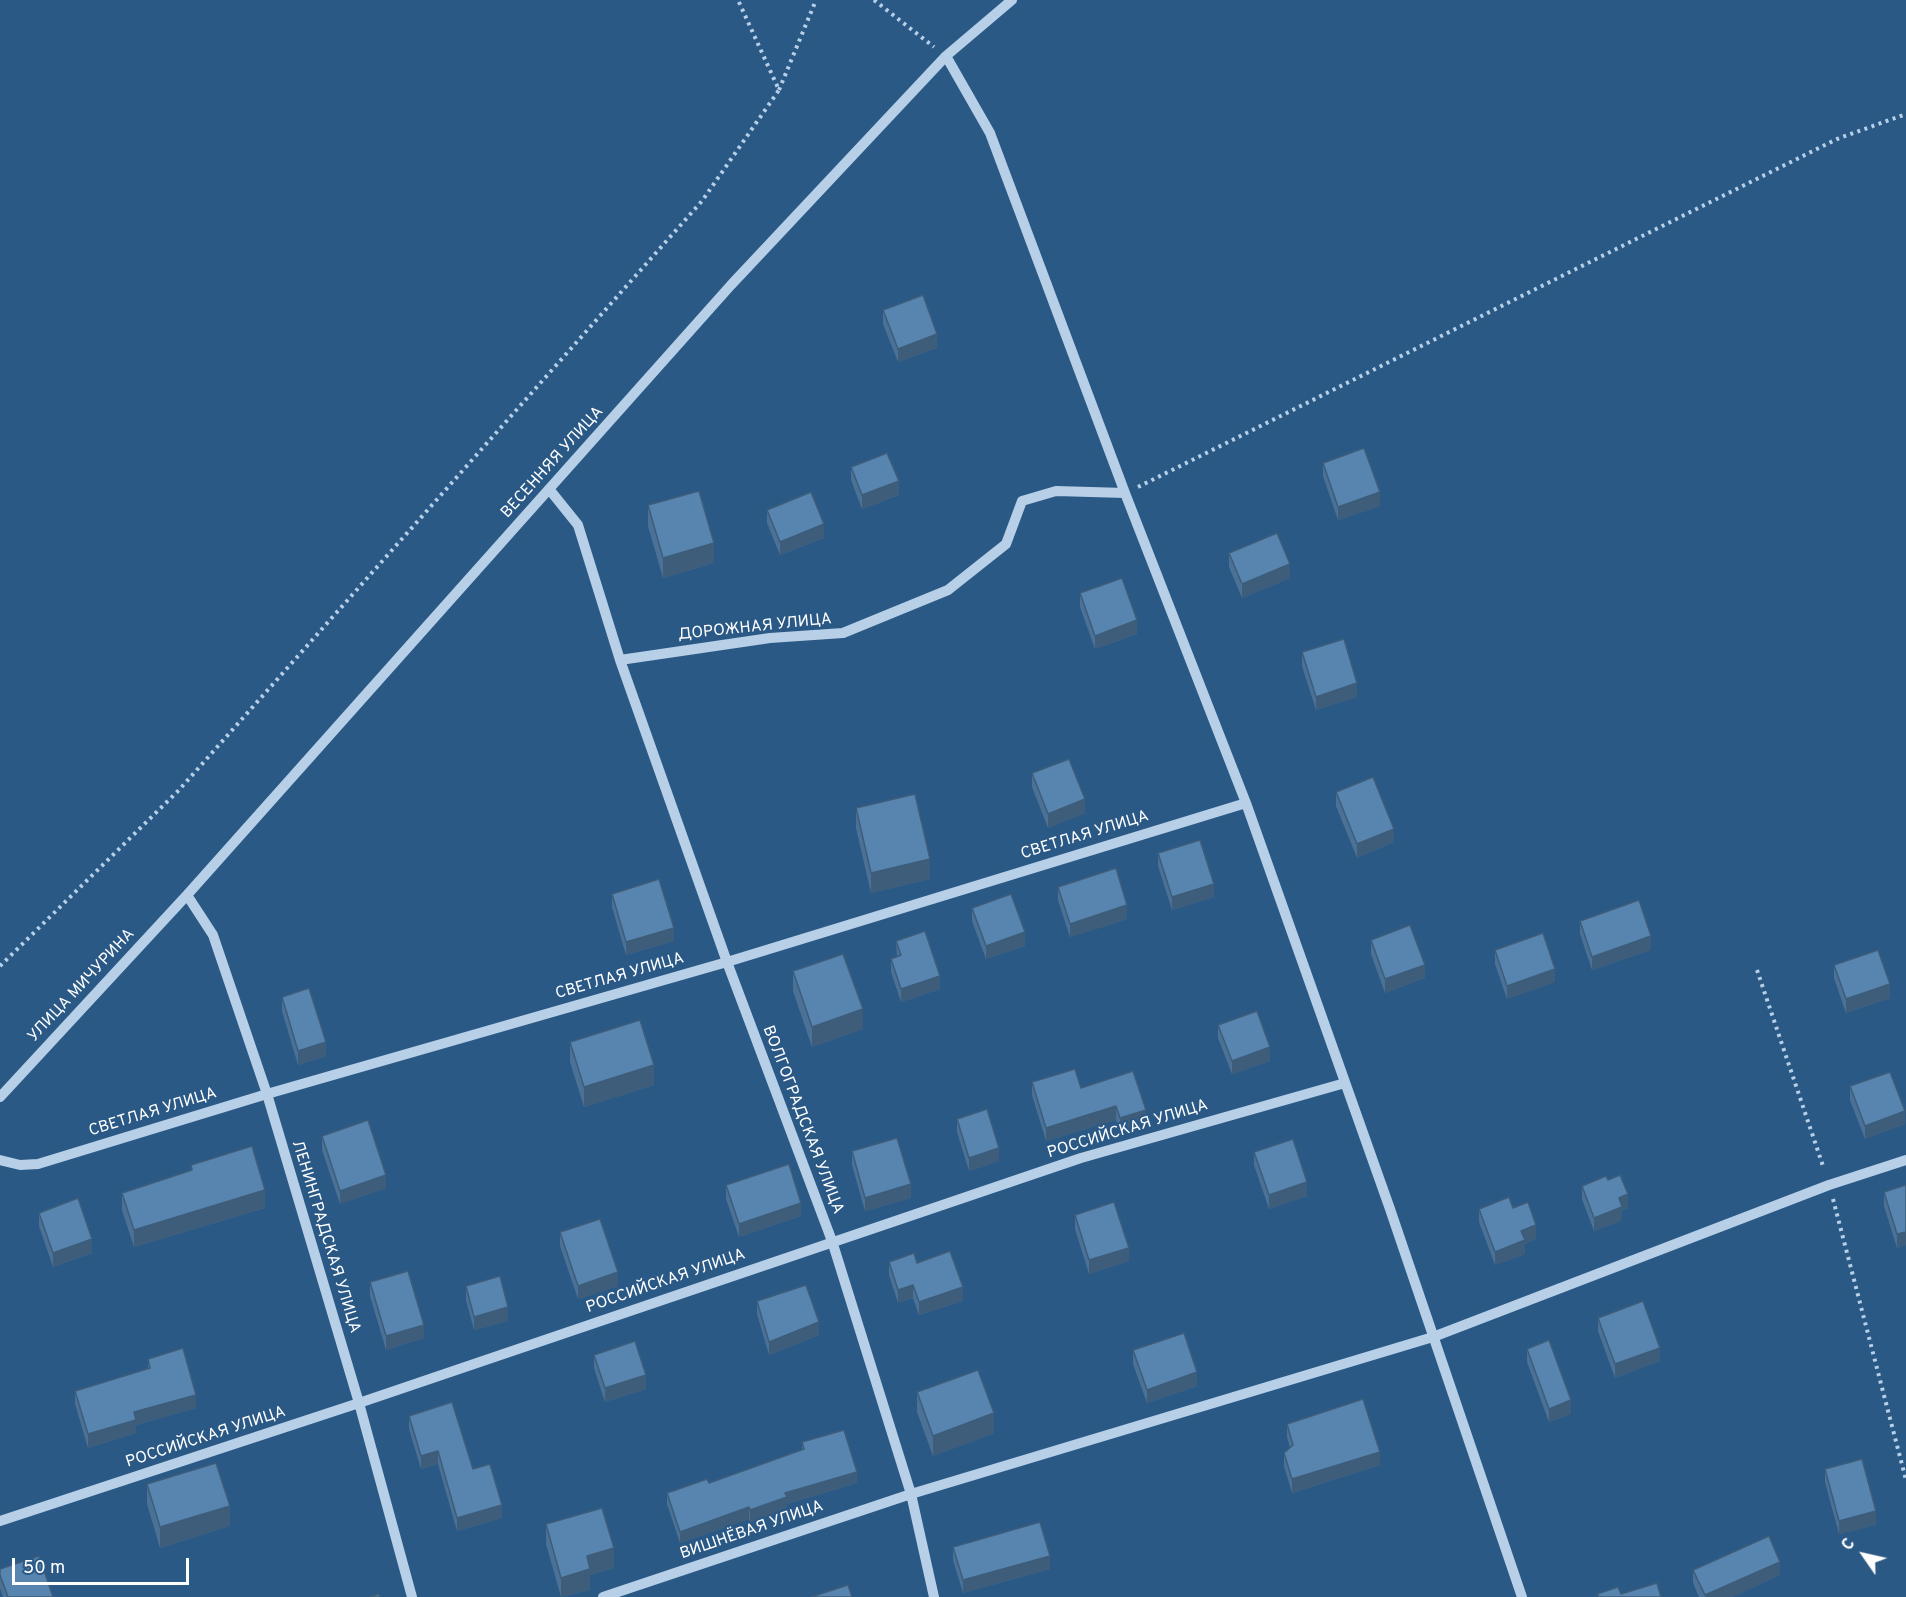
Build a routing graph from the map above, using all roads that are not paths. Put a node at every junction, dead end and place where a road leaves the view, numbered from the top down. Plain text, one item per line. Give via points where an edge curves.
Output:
1 (1012, 0) edge
2 (946, 56) junction
3 (549, 489) junction
4 (1125, 493) junction
5 (620, 660) junction
6 (1246, 802) junction
7 (187, 895) junction
8 (727, 962) junction
9 (1345, 1083) junction
10 (267, 1094) junction
11 (0, 1098) edge
12 (0, 1160) edge
13 (1906, 1160) edge
14 (832, 1241) junction
15 (1433, 1337) junction
16 (359, 1403) junction
17 (911, 1494) junction
18 (0, 1521) edge
19 (412, 1597) edge
20 (603, 1597) edge
21 (934, 1597) edge
22 (1522, 1597) edge

1 - 2 street, ВЕСЕННЯЯ УЛИЦА
2 - 3 street, ВЕСЕННЯЯ УЛИЦА via 731,285
2 - 4 street via 990,133
3 - 5 street, ВОЛГОГРАДСКАЯ УЛИЦА via 578,525
3 - 7 street, ВЕСЕННЯЯ УЛИЦА
4 - 5 street, ДОРОЖНАЯ УЛИЦА via 1056,491 1022,501 1006,544 948,590 843,633 770,638
4 - 6 street
5 - 8 street, ВОЛГОГРАДСКАЯ УЛИЦА
6 - 8 street, СВЕТЛАЯ УЛИЦА
6 - 9 street
7 - 10 street, ЛЕНИНГРАДСКАЯ УЛИЦА via 213,935
7 - 11 street, УЛИЦА МИЧУРИНА
8 - 10 street, СВЕТЛАЯ УЛИЦА
8 - 14 street, ВОЛГОГРАДСКАЯ УЛИЦА
9 - 14 street, РОССИЙСКАЯ УЛИЦА via 1081,1158
9 - 15 street
10 - 12 street, СВЕТЛАЯ УЛИЦА via 38,1164
10 - 16 street, ЛЕНИНГРАДСКАЯ УЛИЦА
13 - 15 street, ВИШНЁВАЯ УЛИЦА via 1829,1185
14 - 16 street, РОССИЙСКАЯ УЛИЦА
14 - 17 street, ВОЛГОГРАДСКАЯ УЛИЦА
15 - 17 street, ВИШНЁВАЯ УЛИЦА
15 - 22 street
16 - 18 street, РОССИЙСКАЯ УЛИЦА
16 - 19 street, ЛЕНИНГРАДСКАЯ УЛИЦА
17 - 20 street, ВИШНЁВАЯ УЛИЦА
17 - 21 street, ВОЛГОГРАДСКАЯ УЛИЦА

